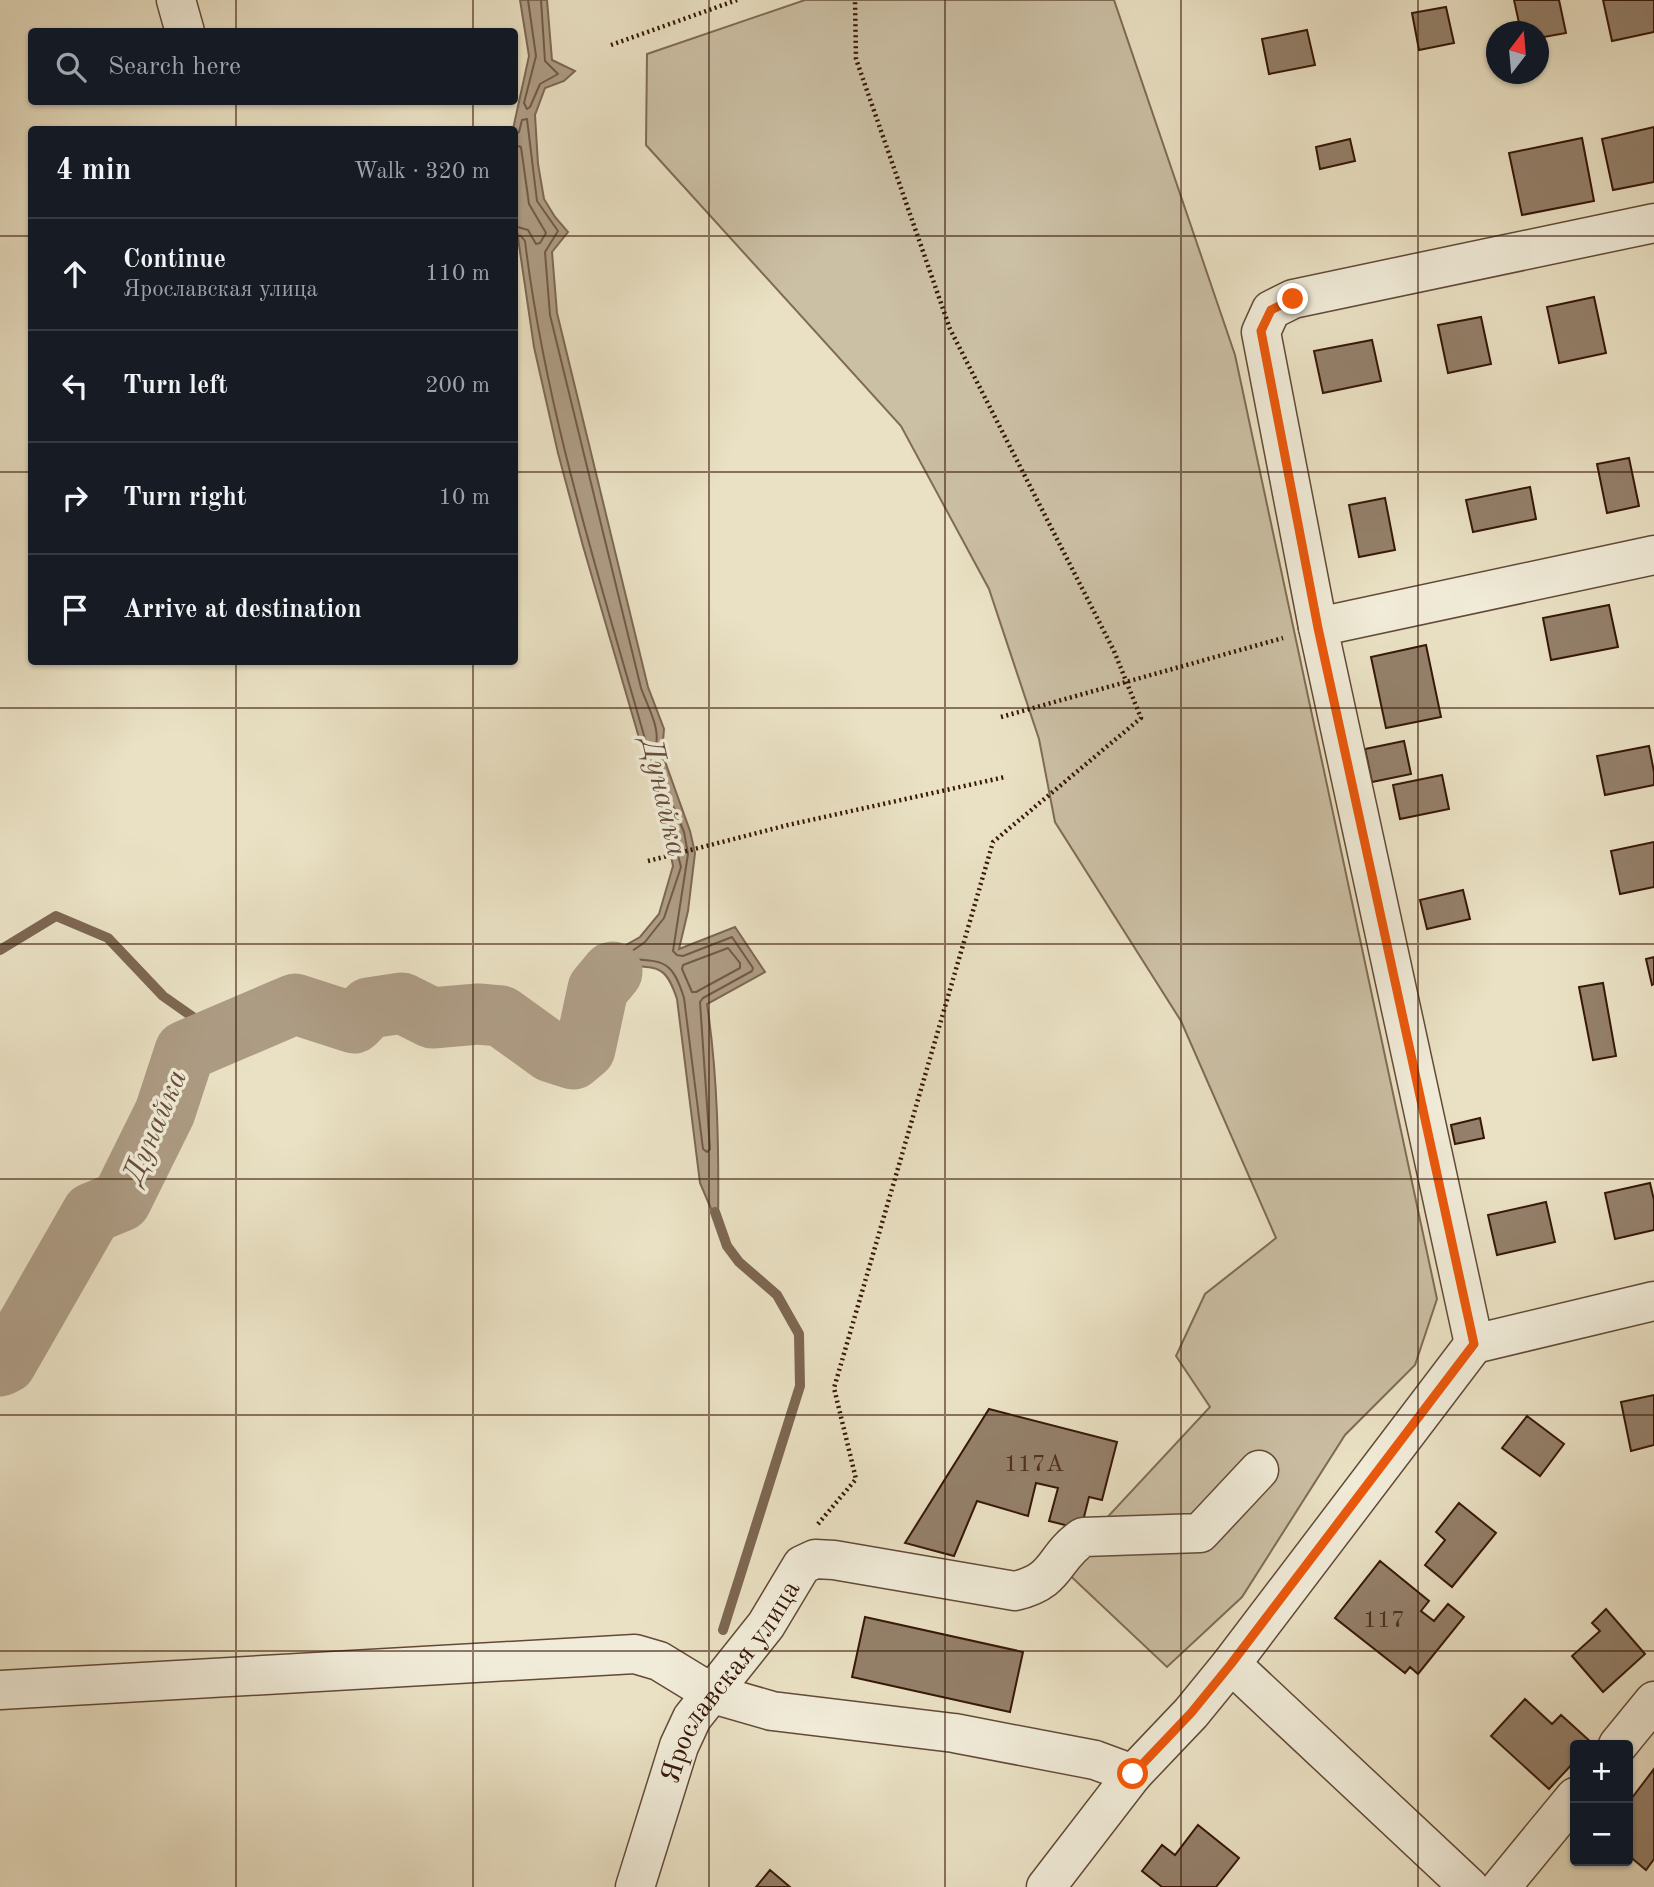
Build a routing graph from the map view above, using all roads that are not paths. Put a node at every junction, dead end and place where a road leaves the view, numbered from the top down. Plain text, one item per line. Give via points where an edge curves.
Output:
1 (176, 0) edge
2 (184, 28) edge
3 (1654, 223) edge
4 (1654, 555) edge
5 (1318, 628) junction
6 (1654, 1301) edge
7 (1474, 1344) junction
8 (1259, 1470) dead end
9 (1231, 1664) junction
10 (0, 1690) edge
11 (713, 1694) junction
12 (1654, 1702) edge
13 (1622, 1740) edge
14 (1133, 1774) junction
15 (1570, 1803) edge
16 (635, 1887) edge
17 (1046, 1887) edge
18 (1469, 1887) edge
19 (1501, 1887) edge

1 - 2 street
3 - 5 street via 1293,299 1271,310 1261,331
4 - 5 street
5 - 7 street
6 - 7 street
7 - 9 street
8 - 11 street, Ярославская улица via 1200,1533 1083,1537 1047,1578 1015,1591 815,1559 802,1565 766,1625
9 - 14 street
9 - 18 street
10 - 11 street via 635,1654 659,1661
11 - 14 street via 772,1711 954,1733 1095,1760
11 - 16 street, Ярославская улица via 692,1718 679,1746
12 - 13 street
14 - 17 street
15 - 19 street

